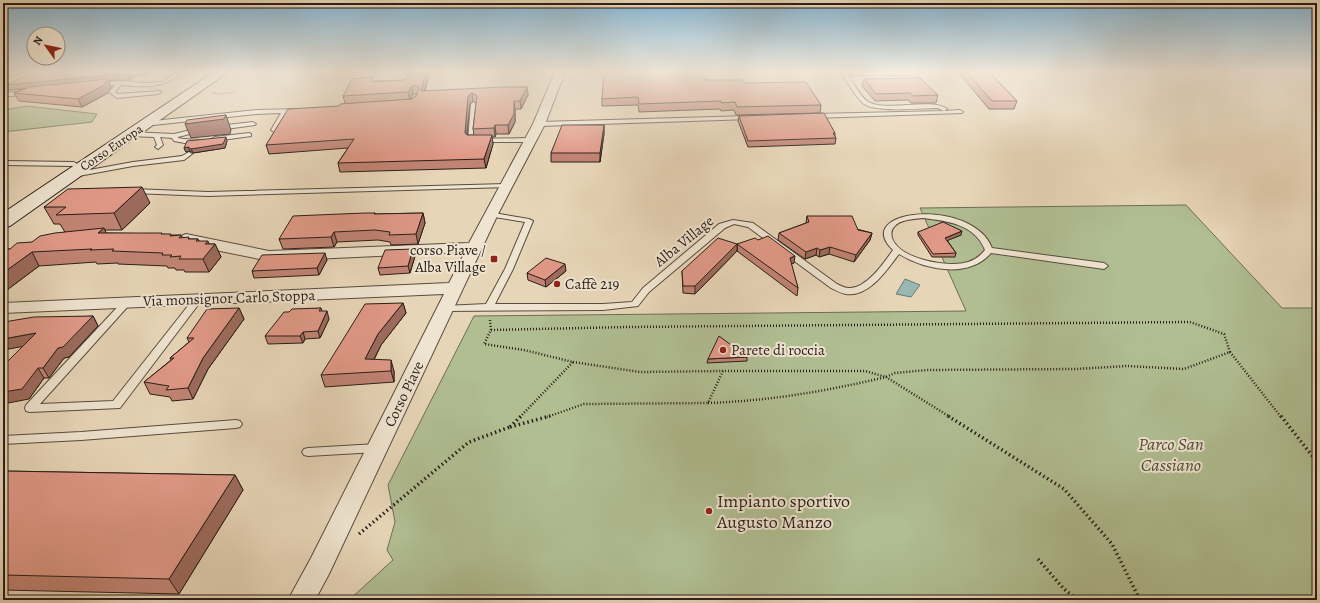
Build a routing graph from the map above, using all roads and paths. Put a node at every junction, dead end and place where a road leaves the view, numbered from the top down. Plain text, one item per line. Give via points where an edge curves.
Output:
1 (174, 100) edge
2 (180, 100) edge
3 (549, 100) edge
4 (864, 100) edge
5 (474, 104) edge
6 (307, 110) edge
7 (285, 112) junction
8 (946, 112) junction
9 (960, 112) dead end
10 (810, 116) edge
11 (754, 118) edge
12 (144, 124) junction
13 (253, 124) dead end
14 (539, 124) junction
15 (274, 130) edge
16 (129, 134) junction
17 (156, 135) junction
18 (249, 135) dead end
19 (174, 136) junction
20 (530, 140) junction
21 (158, 147) dead end
22 (189, 154) edge
23 (143, 156) dead end
24 (3, 163) edge
25 (133, 164) junction
26 (63, 180) junction
27 (506, 186) junction
28 (124, 191) edge
29 (3, 212) edge
30 (491, 214) junction
31 (3, 222) edge
32 (175, 238) edge
33 (476, 247) junction
34 (898, 250) junction
35 (989, 250) junction
36 (1104, 266) dead end
37 (456, 288) junction
38 (198, 299) junction
39 (127, 302) junction
40 (489, 307) junction
41 (3, 308) edge
42 (445, 309) junction
43 (1230, 352) junction
44 (573, 362) junction
45 (723, 371) junction
46 (886, 377) junction
47 (708, 403) junction
48 (236, 424) dead end
49 (510, 427) junction
50 (3, 440) edge
51 (378, 448) junction
52 (308, 452) dead end
53 (1317, 462) edge
54 (356, 536) dead end
55 (1038, 559) dead end
56 (301, 600) edge
57 (1076, 600) edge
58 (1140, 600) edge

1 - 26 main road, Corso Europa
2 - 12 main road, Corso Europa
3 - 14 street, Corso Piave
4 - 8 lane via 870,105 939,106
5 - 20 lane via 470,141
6 - 7 lane
7 - 12 lane via 257,112
7 - 15 lane
8 - 9 lane
8 - 10 lane
11 - 14 lane
12 - 16 main road, Corso Europa
13 - 19 lane via 186,132
14 - 20 street, Corso Piave
16 - 17 lane
16 - 26 main road, Corso Europa
17 - 19 lane
17 - 21 lane via 160,145
18 - 19 lane via 192,143 176,140
20 - 27 street, Corso Piave
22 - 25 lane via 184,158
23 - 25 lane
24 - 26 lane, Corso Europa
25 - 26 lane
26 - 29 main road, Corso Europa
26 - 31 main road
27 - 28 lane via 208,194
27 - 30 street, Corso Piave
30 - 33 street, Corso Piave
30 - 40 lane via 529,221 509,269
32 - 33 street via 269,256
33 - 37 street, Corso Piave
34 - 35 lane via 927,263 950,266 976,263 985,258
34 - 35 lane via 890,242 887,234 890,226 903,219 923,216 950,219 969,226 987,242
34 - 40 lane, Alba Village via 878,275 860,289 846,291 834,286 750,225 733,222 722,226 646,290 635,304 603,307
35 - 36 lane
37 - 38 street, Via monsignor Carlo Stoppa
37 - 42 street, Corso Piave
38 - 39 street, Via monsignor Carlo Stoppa
38 - 39 lane via 116,405 30,408
39 - 41 street, Via monsignor Carlo Stoppa
40 - 42 lane, Alba Village
42 - 51 street, Corso Piave
43 - 44 path via 1224,334 1190,322 491,330 484,344 524,350
43 - 46 path via 1184,369 1127,366 927,370 895,373
43 - 53 path
44 - 45 path via 640,372
44 - 49 path
45 - 46 path via 865,371
45 - 47 path
46 - 47 path via 792,397
46 - 58 path via 1064,489 1112,544
47 - 49 path via 584,404
48 - 50 lane
49 - 54 path via 469,442
51 - 52 lane
51 - 56 street, Corso Piave
55 - 57 path

